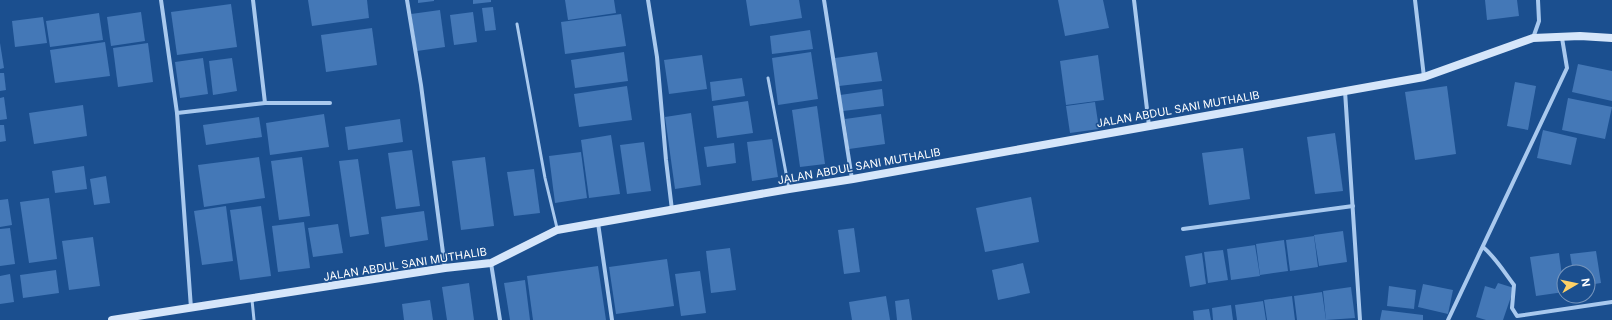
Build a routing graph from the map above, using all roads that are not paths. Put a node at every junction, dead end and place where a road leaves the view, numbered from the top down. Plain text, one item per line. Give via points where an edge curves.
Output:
1 (161, 0) edge
2 (253, 0) edge
3 (407, 0) edge
4 (648, 0) edge
5 (824, 0) edge
6 (1134, 0) edge
7 (1415, 0) edge
8 (1538, 0) edge
9 (517, 24) dead end
10 (1533, 38) junction
11 (1562, 38) junction
12 (1612, 38) edge
13 (1424, 77) junction
14 (768, 78) dead end
15 (1345, 91) junction
16 (330, 102) dead end
17 (265, 103) junction
18 (177, 113) junction
19 (1149, 126) junction
20 (853, 179) junction
21 (789, 189) junction
22 (1353, 206) junction
23 (672, 210) junction
24 (598, 223) junction
25 (1183, 229) dead end
26 (557, 230) junction
27 (1485, 249) junction
28 (491, 263) junction
29 (445, 268) junction
30 (252, 299) junction
31 (1612, 302) edge
32 (191, 308) junction
33 (112, 320) edge
34 (254, 320) edge
35 (500, 320) edge
36 (612, 320) edge
37 (1360, 320) edge
38 (1448, 320) edge

1 - 18 street
2 - 17 street
3 - 29 street
4 - 23 street via 657,57
5 - 20 street
6 - 19 street
7 - 13 street
8 - 10 street via 1539,21
9 - 26 lane
10 - 11 street, JALAN ABDUL SANI MUTHALIB
10 - 13 street, JALAN ABDUL SANI MUTHALIB
11 - 12 street, JALAN ABDUL SANI MUTHALIB
11 - 27 street via 1567,68
13 - 15 street, JALAN ABDUL SANI MUTHALIB
14 - 21 lane
15 - 19 street, JALAN ABDUL SANI MUTHALIB
15 - 22 street
16 - 17 street
17 - 18 street
18 - 32 street
19 - 20 street, JALAN ABDUL SANI MUTHALIB
20 - 21 street, JALAN ABDUL SANI MUTHALIB
21 - 23 street, JALAN ABDUL SANI MUTHALIB
22 - 25 street
22 - 37 street
23 - 24 street, JALAN ABDUL SANI MUTHALIB
24 - 26 street, JALAN ABDUL SANI MUTHALIB
24 - 36 street
26 - 28 street, JALAN ABDUL SANI MUTHALIB
27 - 31 street via 1514,285 1512,308 1517,316
27 - 38 street
28 - 29 street, JALAN ABDUL SANI MUTHALIB
28 - 35 street
29 - 30 street, JALAN ABDUL SANI MUTHALIB
30 - 32 street, JALAN ABDUL SANI MUTHALIB
30 - 34 lane
32 - 33 street, JALAN ABDUL SANI MUTHALIB

